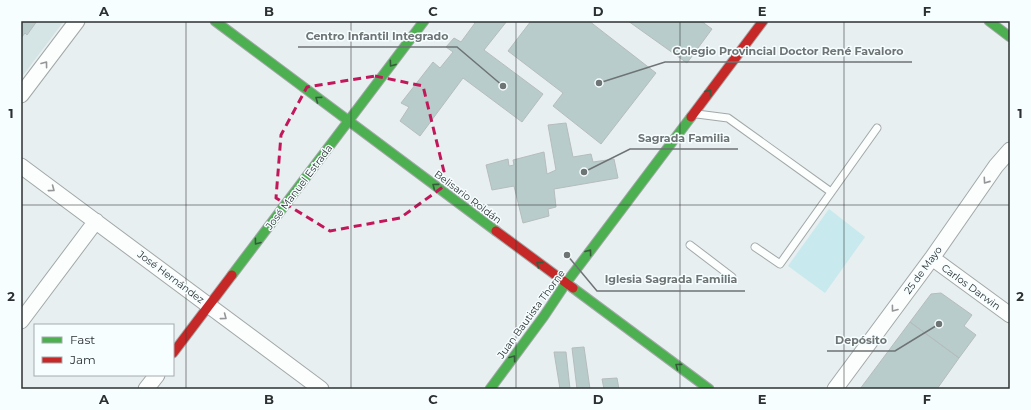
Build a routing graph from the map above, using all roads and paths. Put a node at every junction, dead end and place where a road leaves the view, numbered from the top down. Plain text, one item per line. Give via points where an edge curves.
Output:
1 (78, 21) edge
2 (215, 21) edge
3 (424, 21) edge
4 (763, 21) edge
5 (989, 21) edge
6 (1010, 37) edge
7 (21, 95) edge
8 (693, 113) junction
9 (349, 122) junction
10 (877, 128) dead end
11 (1010, 150) edge
12 (21, 166) edge
13 (831, 192) junction
14 (96, 221) junction
15 (690, 245) dead end
16 (755, 247) dead end
17 (932, 258) junction
18 (732, 277) dead end
19 (566, 284) junction
20 (208, 306) junction
21 (1010, 315) edge
22 (21, 321) edge
23 (174, 352) edge
24 (156, 376) edge
25 (318, 388) edge
26 (146, 389) edge
27 (490, 389) edge
28 (709, 389) edge
29 (835, 389) edge

7 -> 1 street
9 -> 2 street, Belisario Roldán
3 -> 9 street, José Manuel Estrada
8 -> 4 street, Juan Bautista Thorne
5 - 6 street
8 - 13 lane via 728,118
19 -> 8 street, Juan Bautista Thorne
19 -> 9 street, Belisario Roldán
9 -> 20 street, José Manuel Estrada
10 - 13 lane
11 -> 17 street, 25 de Mayo
12 -> 14 street, José Hernández
13 - 16 lane via 780,264
14 - 20 street, José Hernández
14 - 22 street
15 - 18 lane
17 - 21 street, Carlos Darwin
17 -> 29 street, 25 de Mayo
27 -> 19 street, Juan Bautista Thorne
28 -> 19 street, Belisario Roldán
20 - 23 street, José Manuel Estrada
20 -> 25 street, José Hernández
24 - 26 street

